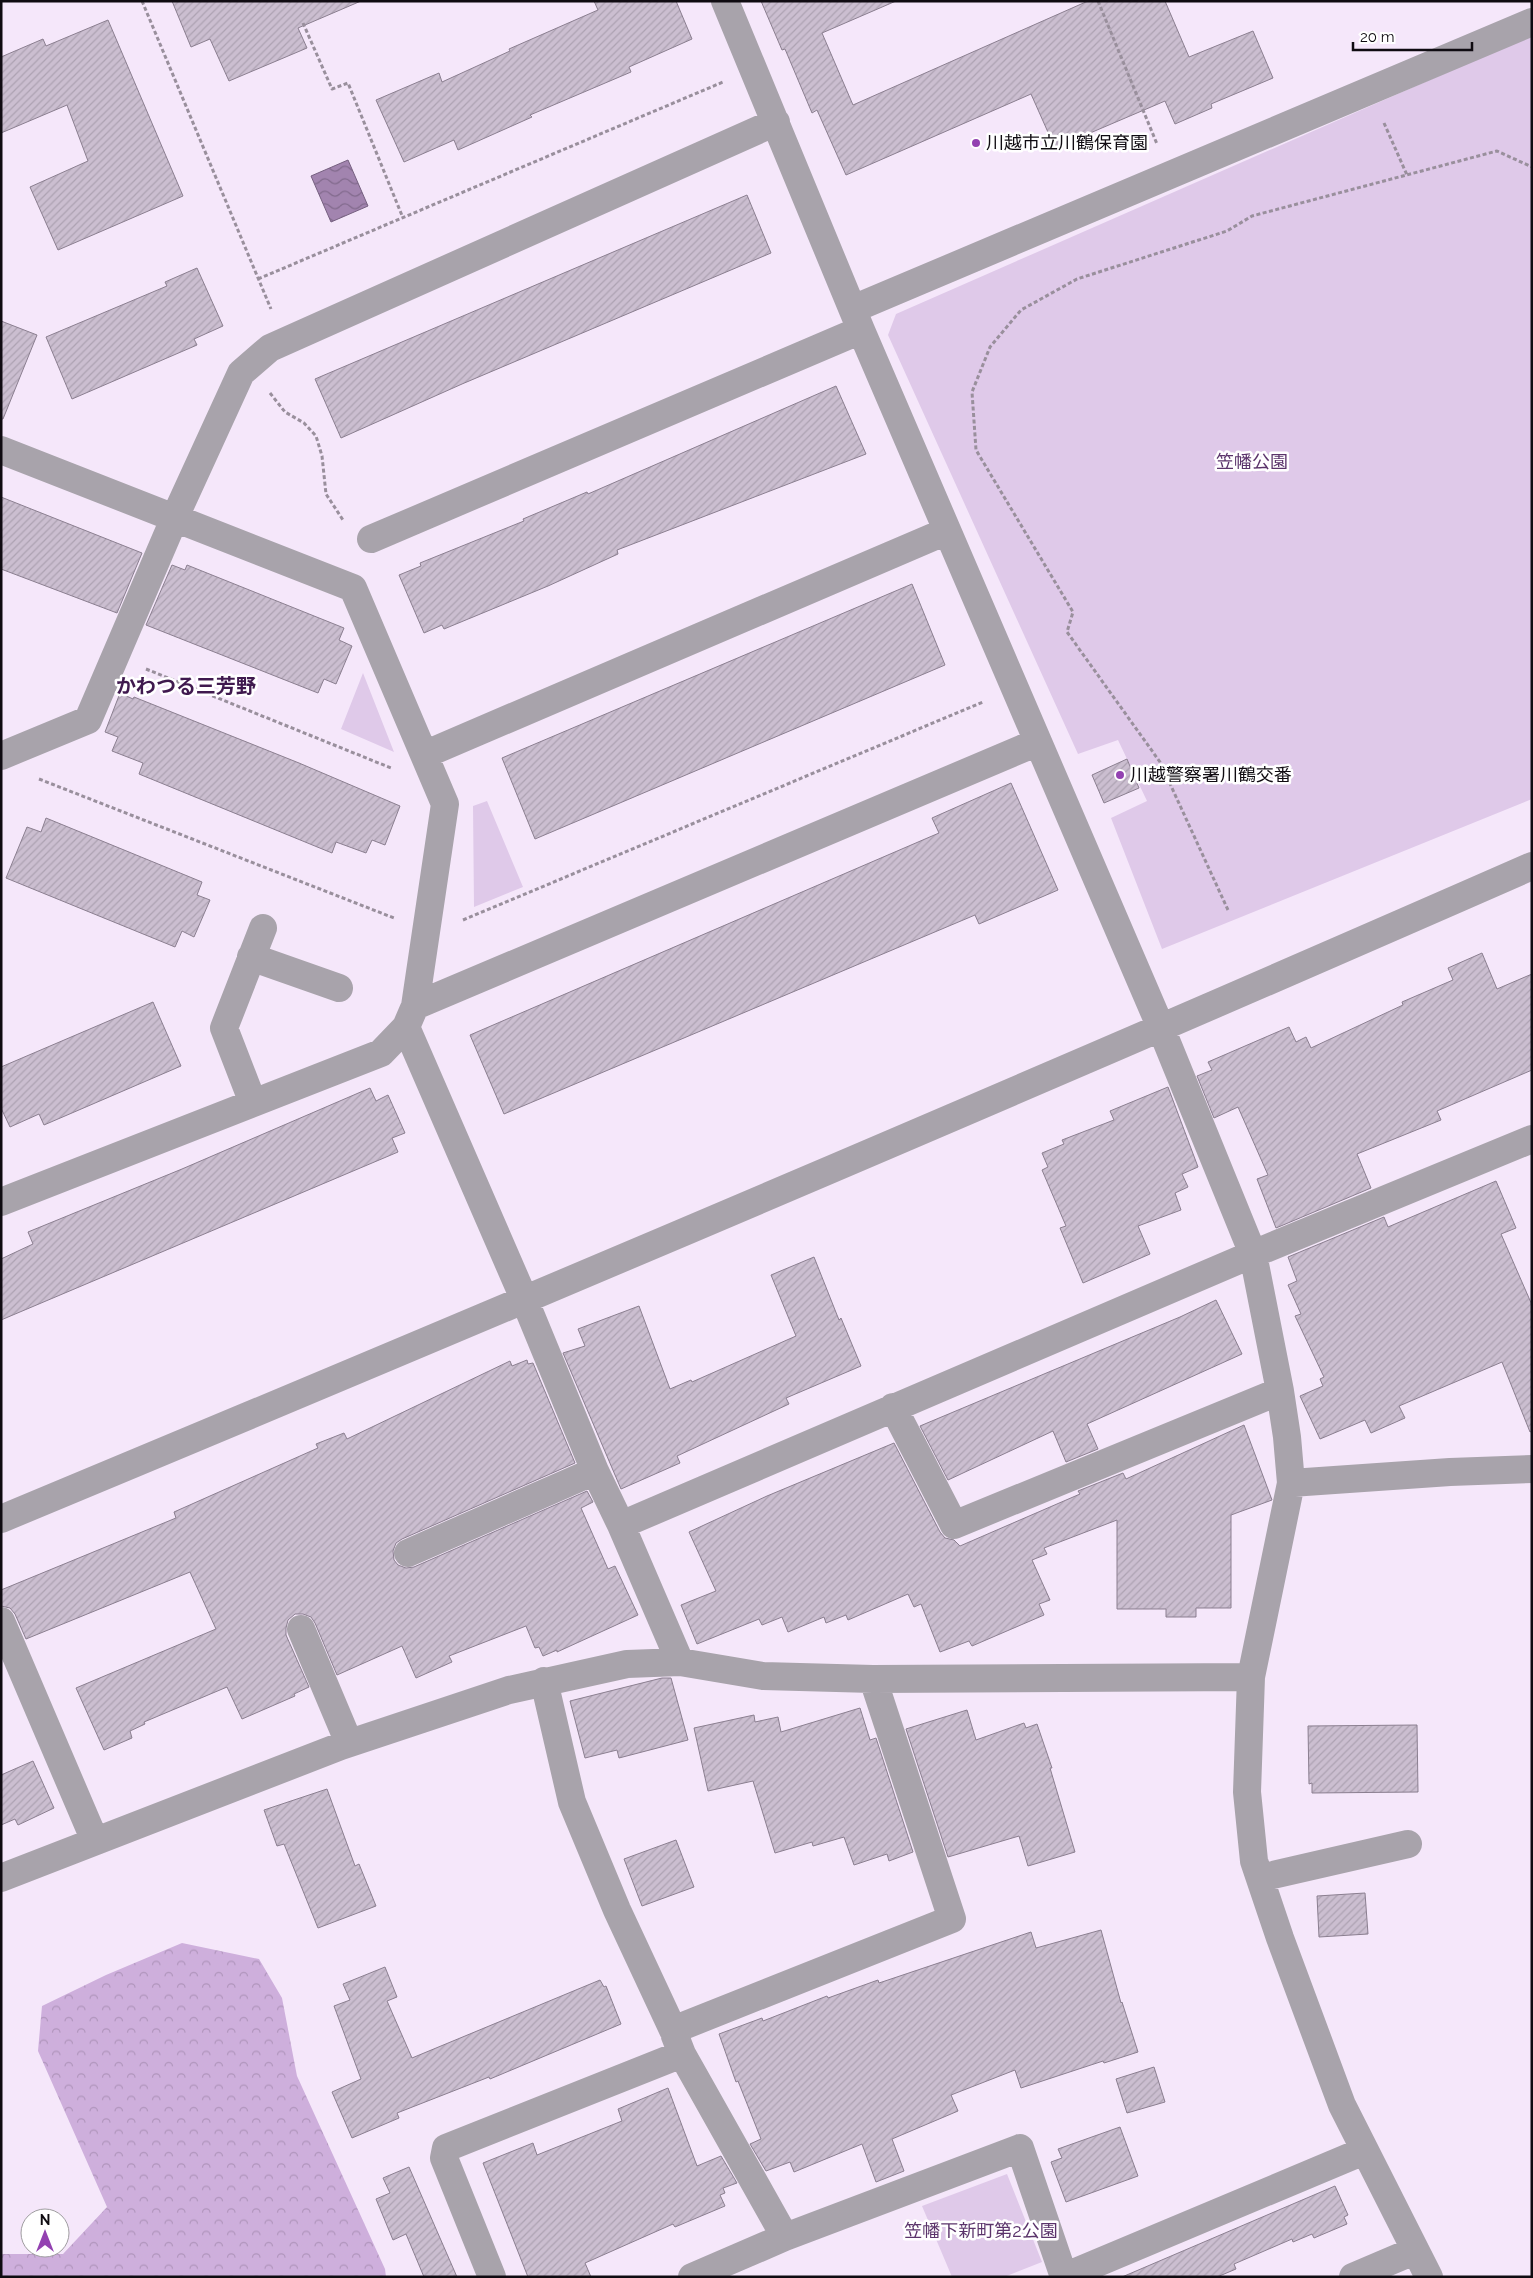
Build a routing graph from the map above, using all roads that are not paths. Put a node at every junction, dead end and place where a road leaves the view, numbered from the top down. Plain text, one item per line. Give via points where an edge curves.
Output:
1 (725, 1) edge
2 (1532, 22) edge
3 (776, 122) junction
4 (857, 319) junction
5 (1, 450) edge
6 (175, 517) junction
7 (947, 531) junction
8 (371, 539) road end
9 (1038, 742) junction
10 (426, 754) junction
11 (1, 756) edge
12 (1532, 866) edge
13 (263, 928) dead end
14 (251, 957) junction
15 (339, 988) dead end
16 (411, 1016) junction
17 (1161, 1028) junction
18 (253, 1103) junction
19 (1532, 1139) edge
20 (1, 1202) edge
21 (1253, 1254) junction
22 (525, 1301) junction
23 (1280, 1391) junction
24 (892, 1407) junction
25 (1532, 1470) edge
26 (595, 1471) junction
27 (1291, 1483) junction
28 (1, 1519) edge
29 (621, 1525) junction
30 (408, 1553) dead end
31 (1, 1621) edge
32 (301, 1629) dead end
33 (680, 1662) junction
34 (1251, 1677) junction
35 (873, 1679) junction
36 (544, 1681) junction
37 (349, 1743) junction
38 (95, 1841) junction
39 (1408, 1844) dead end
40 (1, 1878) edge
41 (1260, 1878) junction
42 (678, 2042) junction
43 (1364, 2151) junction
44 (786, 2237) junction
45 (1414, 2251) junction
46 (492, 2277) edge
47 (692, 2277) edge
48 (1064, 2277) edge
49 (1353, 2277) edge
50 (1429, 2277) edge

1 - 3 street
2 - 4 street via 1170,175
3 - 4 street
3 - 6 street via 270,348 241,373
4 - 7 street
4 - 8 street
5 - 6 street
6 - 10 street via 353,588
6 - 11 street via 88,720
7 - 9 street
7 - 10 street
9 - 16 street
9 - 17 street
10 - 16 street via 445,804
12 - 17 street
13 - 14 street
14 - 15 street
14 - 18 street via 224,1028
16 - 18 street via 381,1053
16 - 22 street
17 - 21 street
17 - 22 street
18 - 20 street
19 - 21 street
21 - 23 street
21 - 24 street
22 - 26 street
22 - 28 street
23 - 24 street via 954,1525
23 - 27 street
24 - 29 street
25 - 27 street
26 - 29 street
26 - 30 street
27 - 34 street
29 - 33 street
31 - 38 street
32 - 37 street
33 - 35 street via 763,1676
33 - 36 street via 627,1664
34 - 35 street
34 - 41 street via 1246,1792 1254,1861
35 - 42 street via 952,1919
36 - 37 street
36 - 42 street via 572,1802 616,1910
37 - 38 street
38 - 40 street
39 - 41 street
41 - 43 street via 1342,2105
42 - 44 street
42 - 46 street via 446,2148 444,2158
43 - 45 street
43 - 48 street
44 - 47 street
44 - 48 street via 1020,2148
45 - 49 street
45 - 50 street

